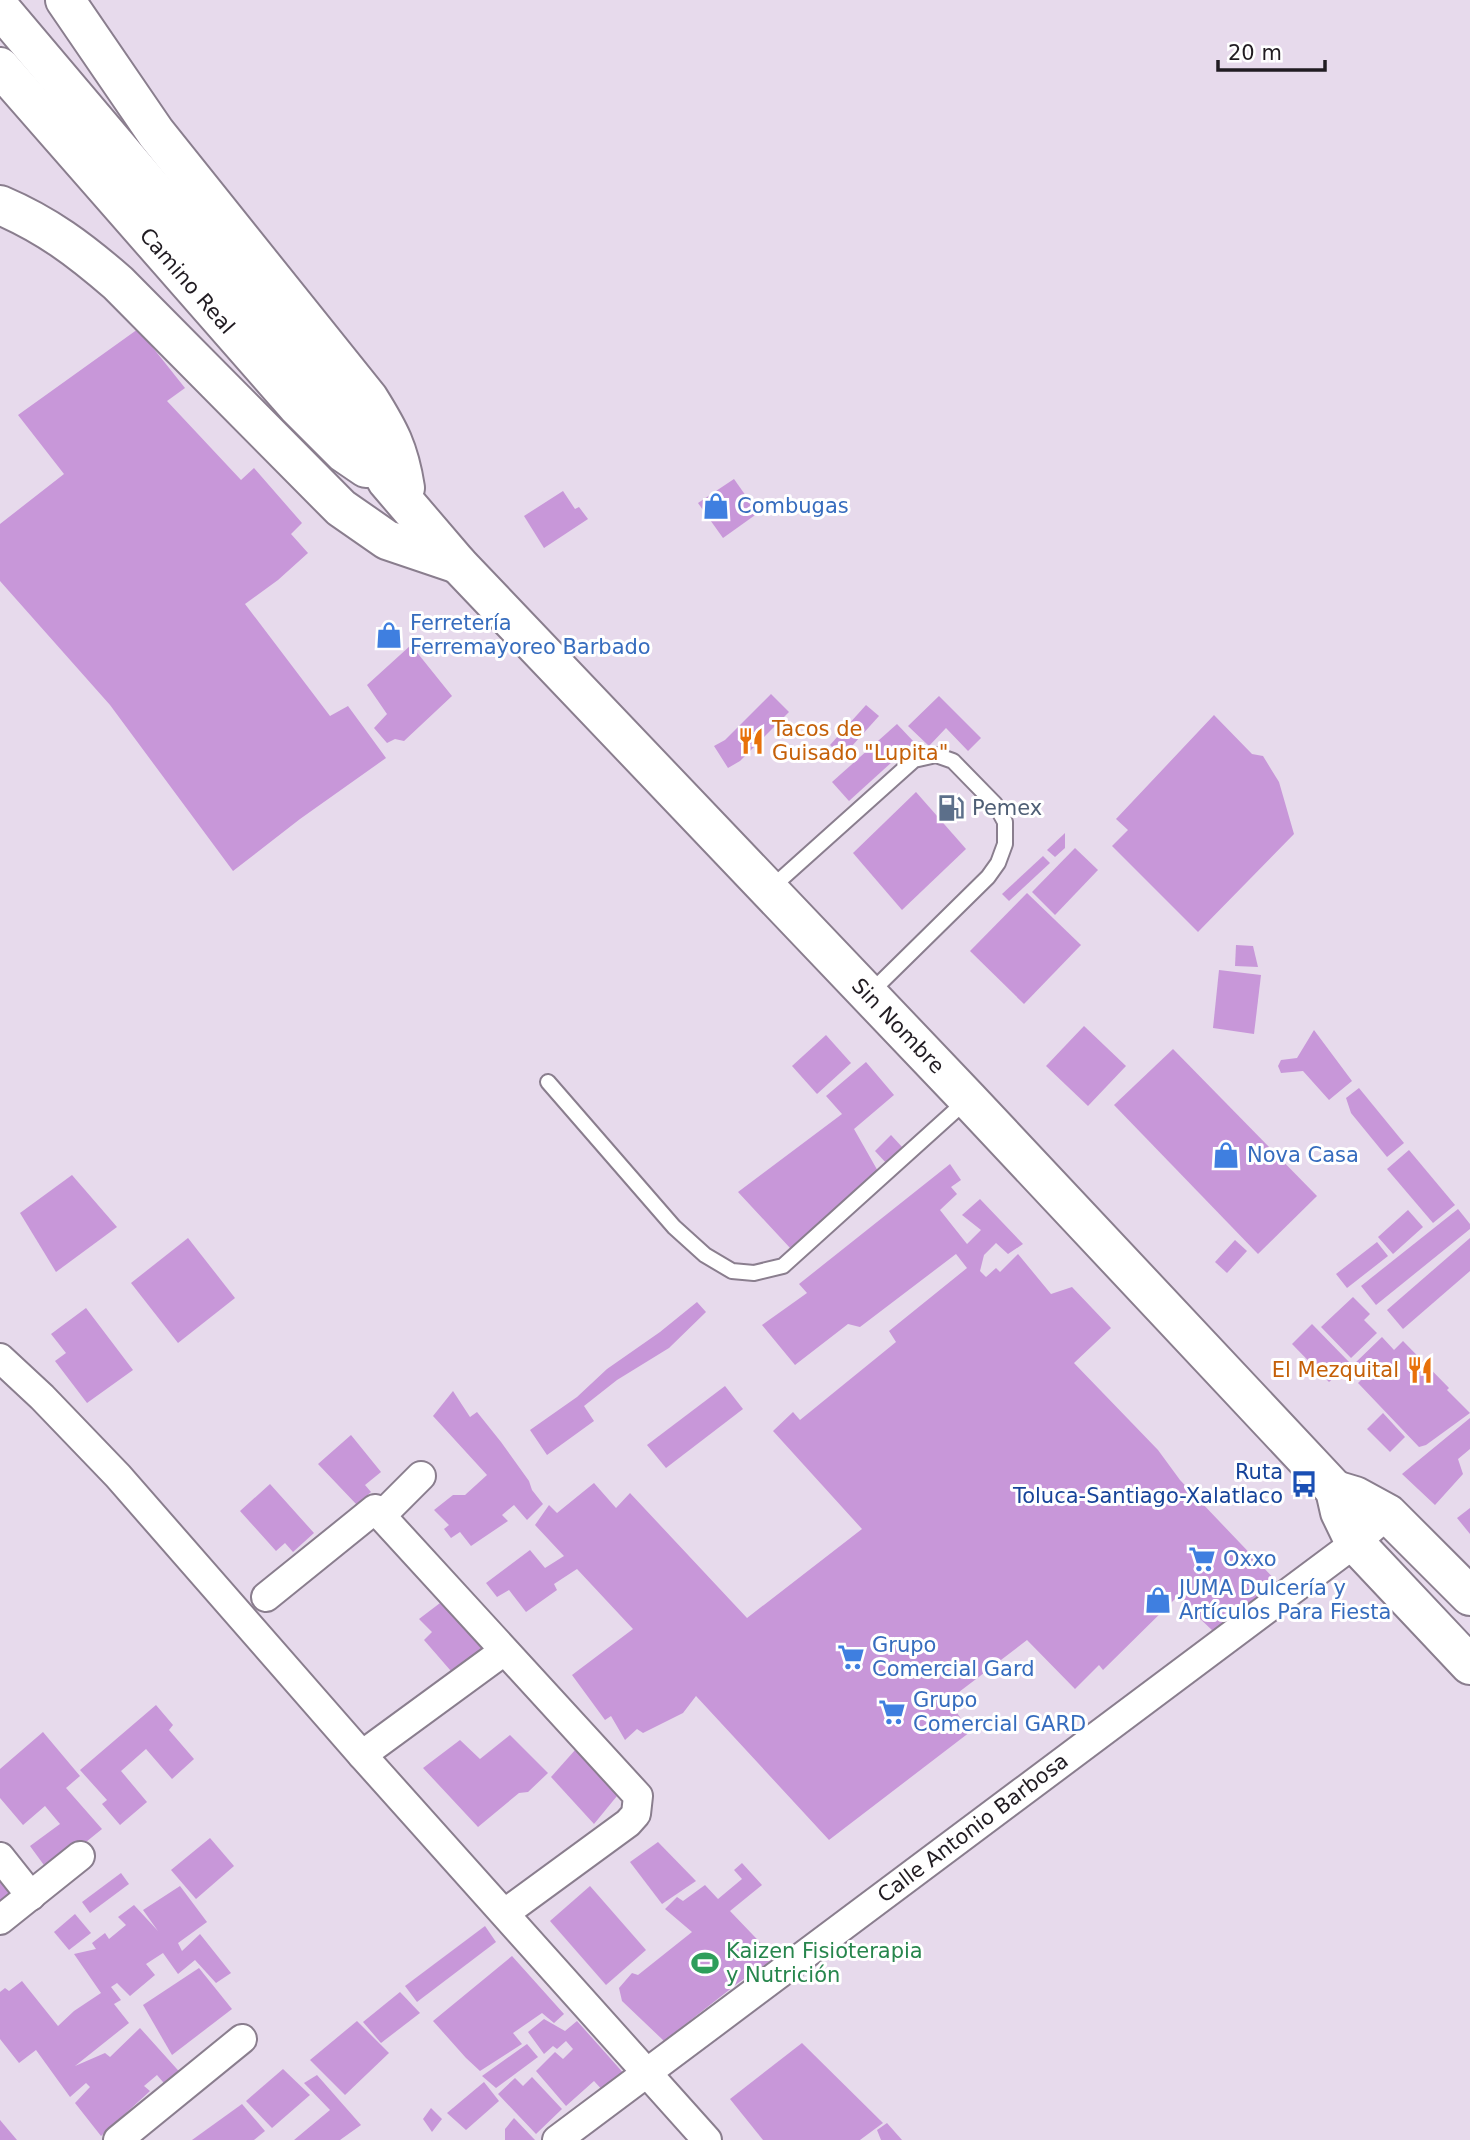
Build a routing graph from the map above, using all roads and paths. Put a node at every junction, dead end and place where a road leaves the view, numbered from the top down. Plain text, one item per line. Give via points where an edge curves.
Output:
1 (65, 0) edge
2 (0, 8) edge
3 (0, 67) edge
4 (0, 205) edge
5 (397, 494) junction
6 (458, 564) junction
7 (769, 890) junction
8 (868, 995) junction
9 (548, 1082) dead end
10 (968, 1099) junction
11 (0, 1358) edge
12 (421, 1476) dead end
13 (1335, 1490) junction
14 (1388, 1514) junction
15 (381, 1516) junction
16 (1355, 1542) junction
17 (1470, 1596) edge
18 (267, 1597) dead end
19 (504, 1651) junction
20 (1470, 1665) edge
21 (362, 1755) junction
22 (80, 1856) dead end
23 (0, 1857) edge
24 (31, 1896) junction
25 (505, 1913) junction
26 (0, 1920) edge
27 (242, 2039) dead end
28 (646, 2072) junction
29 (118, 2140) edge
30 (557, 2140) edge
31 (707, 2140) edge

1 - 5 main road via 156,133 369,399 392,436 402,466
2 - 5 main road via 360,433
3 - 5 main road, Camino Real via 297,405 344,453
4 - 6 main road via 46,226 118,283 341,508 387,540
5 - 6 main road, Sin Nombre
6 - 7 main road, Sin Nombre
7 - 8 main road, Sin Nombre
7 - 8 lane via 914,760 936,755 964,771 1005,822 1005,844 998,863
8 - 10 main road, Sin Nombre
9 - 10 lane via 674,1227 705,1255 732,1271 754,1273 783,1266
10 - 13 main road, Sin Nombre
11 - 21 street via 118,1476
12 - 15 street
13 - 14 main road
13 - 16 main road
14 - 16 street, Calle Antonio Barbosa
14 - 17 main road
15 - 18 street via 375,1509
15 - 19 street
16 - 20 main road
16 - 28 street, Calle Antonio Barbosa
19 - 21 street
19 - 25 street via 638,1796 636,1814 628,1823
21 - 25 street
22 - 24 street
23 - 24 street
24 - 26 street
25 - 28 street
27 - 29 street
28 - 30 street, Calle Antonio Barbosa
28 - 31 street

